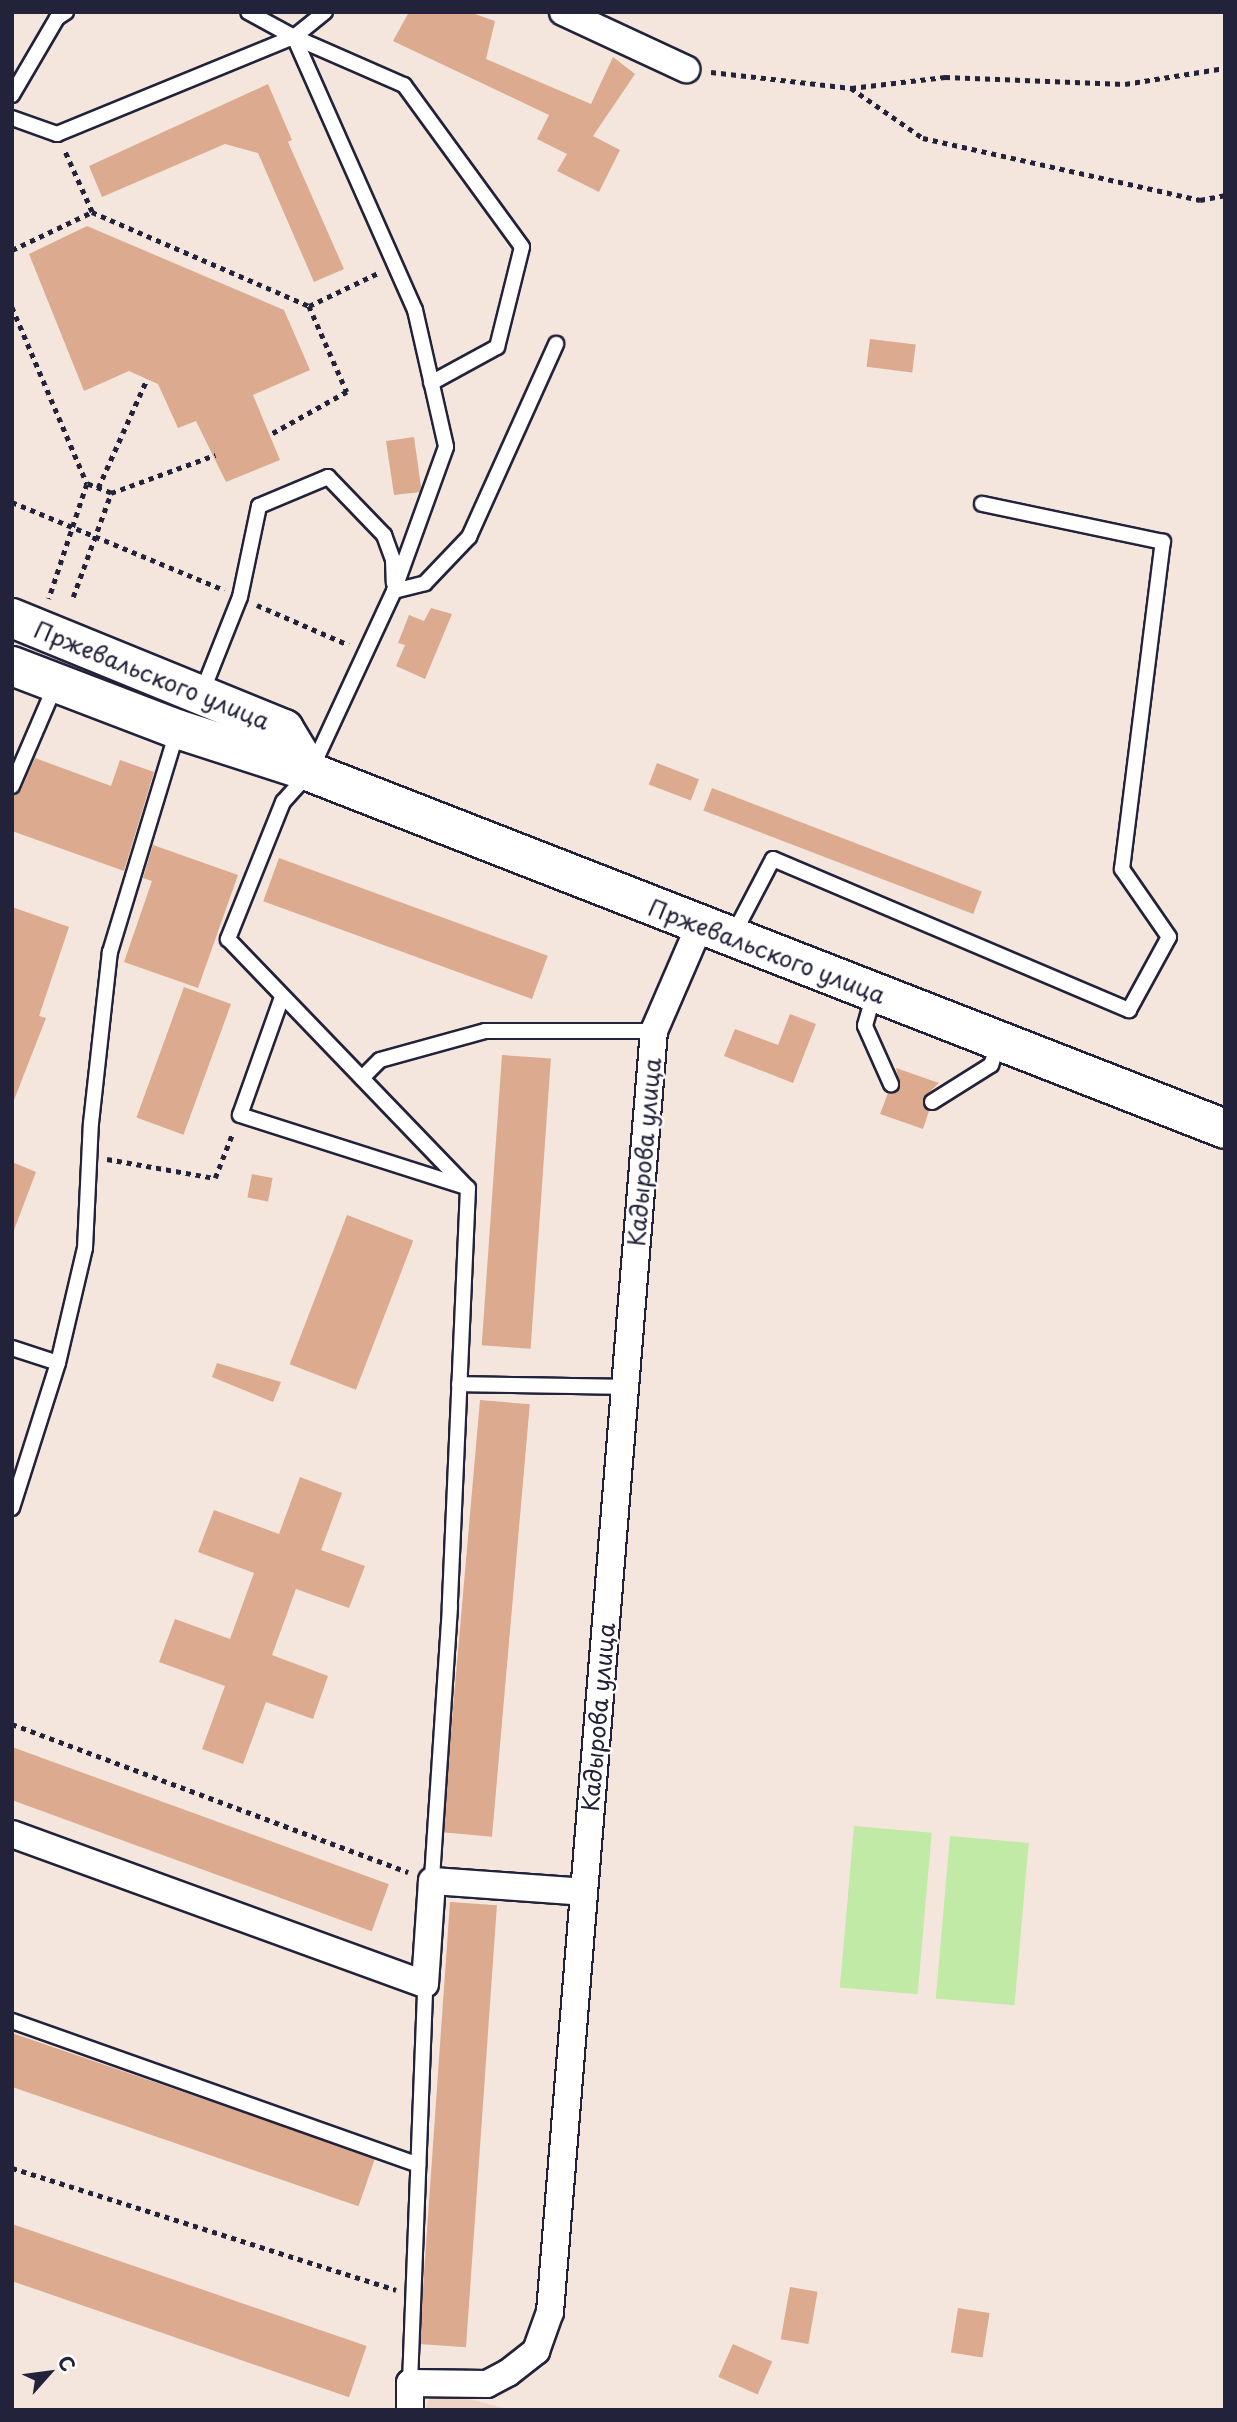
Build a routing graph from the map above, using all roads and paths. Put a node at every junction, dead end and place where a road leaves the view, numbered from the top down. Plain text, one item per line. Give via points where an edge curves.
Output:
1 (66, 12) edge
2 (248, 12) edge
3 (325, 12) edge
4 (563, 12) edge
5 (294, 37) junction
6 (1225, 68) edge
7 (685, 69) joint
8 (851, 88) junction
9 (12, 95) edge
10 (12, 118) edge
11 (57, 134) junction
12 (1225, 195) edge
13 (92, 212) junction
14 (12, 250) edge
15 (394, 265) junction
16 (309, 306) junction
17 (12, 307) edge
18 (556, 344) dead end
19 (147, 379) dead end
20 (431, 383) junction
21 (270, 435) dead end
22 (215, 455) dead end
23 (87, 484) junction
24 (98, 488) junction
25 (111, 493) junction
26 (12, 502) edge
27 (982, 504) dead end
28 (74, 527) junction
29 (95, 536) junction
30 (214, 586) dead end
31 (53, 591) dead end
32 (394, 592) junction
33 (73, 597) dead end
34 (240, 597) junction
35 (12, 618) edge
36 (366, 652) junction
37 (12, 666) edge
38 (56, 684) junction
39 (201, 695) junction
40 (177, 729) junction
41 (310, 772) junction
42 (12, 786) edge
43 (715, 933) junction
44 (874, 991) junction
45 (282, 996) junction
46 (654, 1031) junction
47 (999, 1041) junction
48 (362, 1078) junction
49 (891, 1084) dead end
50 (932, 1102) dead end
51 (240, 1115) junction
52 (1225, 1129) edge
53 (89, 1156) junction
54 (468, 1188) junction
55 (12, 1348) edge
56 (58, 1363) junction
57 (459, 1384) junction
58 (625, 1387) junction
59 (12, 1508) edge
60 (12, 1724) edge
61 (12, 1834) edge
62 (432, 1881) junction
63 (584, 1892) junction
64 (425, 1984) junction
65 (12, 2021) edge
66 (418, 2165) junction
67 (12, 2168) edge
68 (414, 2295) junction
69 (410, 2383) junction
70 (410, 2410) edge

1 - 9 lane via 57,18
2 - 5 lane
3 - 5 lane
4 - 7 street
5 - 11 lane
5 - 15 lane
5 - 20 lane via 404,85 522,247 497,346
6 - 8 path via 1125,84 945,77
7 - 8 path
8 - 12 path via 923,138 1200,200
10 - 11 lane
11 - 13 path
13 - 14 path
13 - 16 path
15 - 16 path
15 - 20 lane via 415,310
16 - 21 path via 347,393
17 - 23 path
18 - 32 lane via 469,537 425,583
19 - 24 path
20 - 32 lane via 446,447
22 - 25 path
23 - 24 path
23 - 28 path
24 - 25 path
25 - 29 path
26 - 28 path
27 - 43 lane via 1163,542 1122,869 1169,937 1129,1010 773,859
28 - 29 path
28 - 31 path
29 - 30 path
29 - 33 path
32 - 34 lane via 393,560 384,535 328,477 260,506
32 - 36 lane
34 - 36 path
34 - 39 lane
35 - 39 main road, Пржевальского улица
36 - 41 lane
37 - 38 main road, Пржевальского улица
38 - 40 main road, Пржевальского улица
38 - 42 lane
39 - 41 main road, Пржевальского улица via 284,729
40 - 41 main road, Пржевальского улица
40 - 53 lane via 110,952
41 - 43 main road, Пржевальского улица
41 - 45 lane via 283,802 228,939
43 - 44 main road, Пржевальского улица
43 - 46 street, Кадырова улица
44 - 47 main road, Пржевальского улица
44 - 49 lane via 865,1026
45 - 48 lane
45 - 51 lane
46 - 48 lane via 485,1031 380,1060
46 - 58 street, Кадырова улица
47 - 50 lane via 991,1065
47 - 52 main road, Пржевальского улица
48 - 54 lane
51 - 53 path via 215,1178
51 - 54 lane
53 - 56 lane via 85,1248
54 - 57 lane
55 - 56 lane
56 - 59 lane
57 - 58 lane
57 - 62 lane
58 - 63 street, Кадырова улица
60 - 62 path
61 - 64 street
62 - 63 street
62 - 64 street
63 - 69 street, Кадырова улица via 545,2334 529,2357 487,2384
64 - 66 lane
65 - 66 lane
66 - 68 lane
67 - 68 path
68 - 69 lane
69 - 70 street

